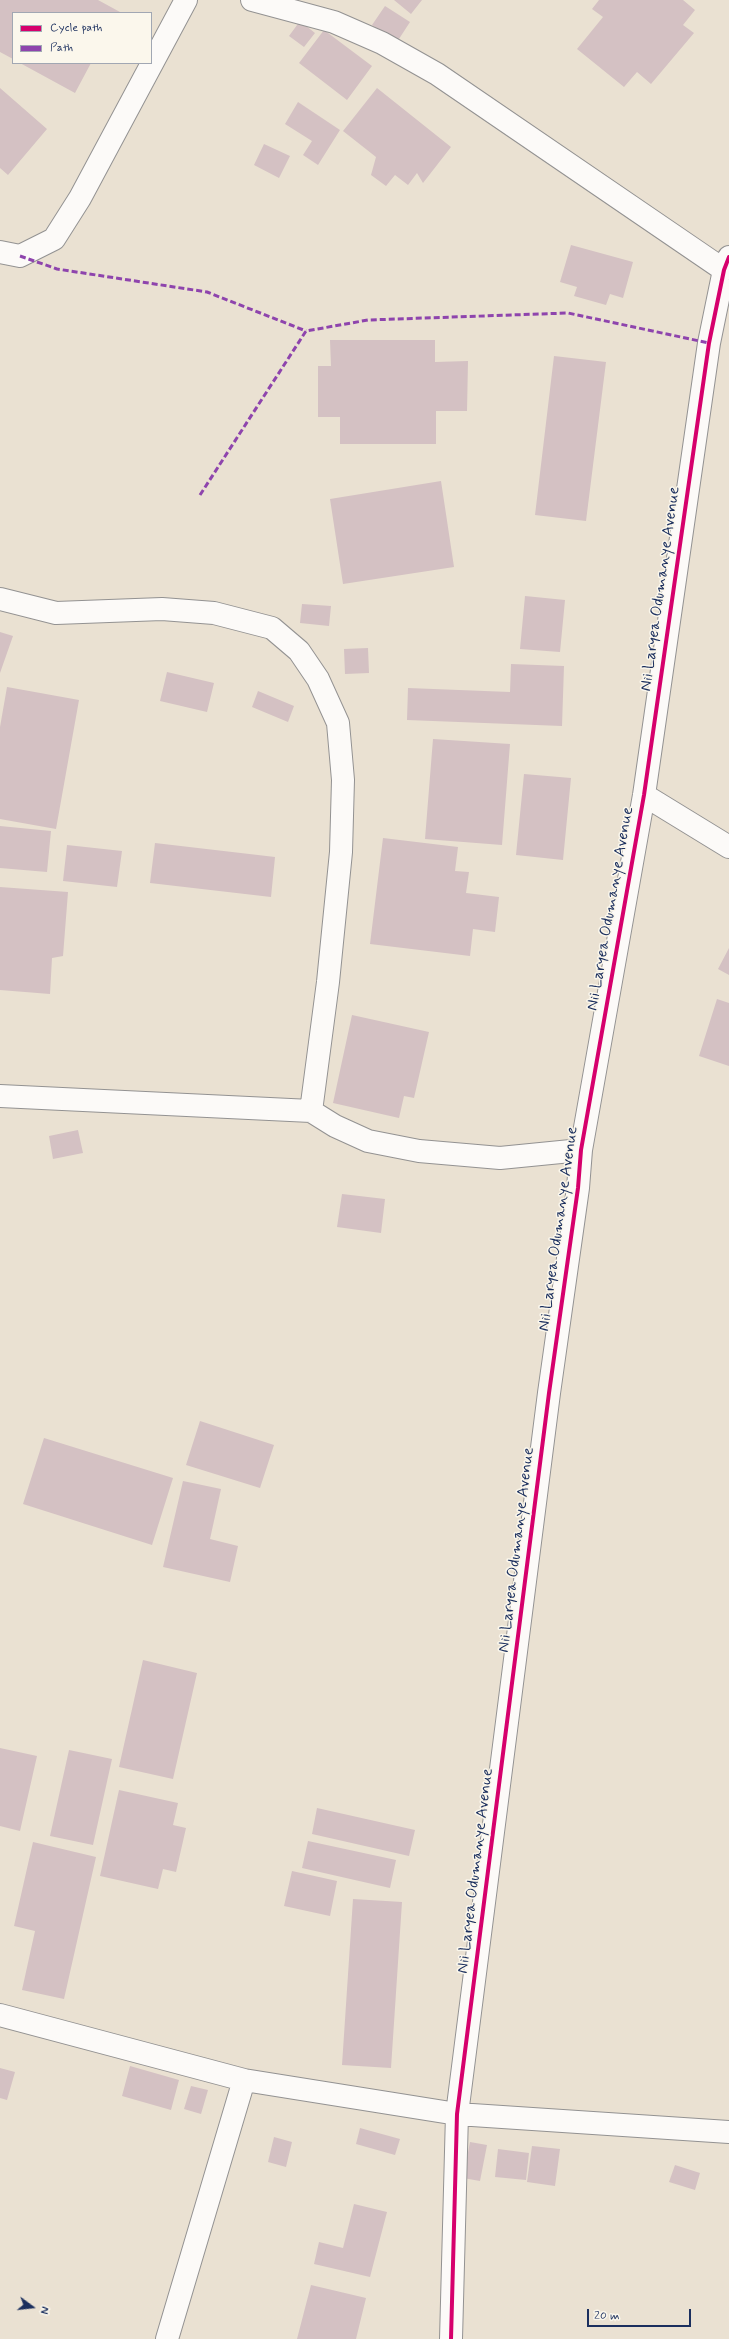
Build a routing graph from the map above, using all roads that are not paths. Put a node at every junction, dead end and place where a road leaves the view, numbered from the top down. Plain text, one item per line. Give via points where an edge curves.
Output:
1 (186, 0) edge
2 (252, 0) edge
3 (152, 64) edge
4 (152, 64) edge
5 (0, 252) edge
6 (727, 264) edge
7 (0, 599) edge
8 (644, 796) junction
9 (729, 847) edge
10 (0, 1096) edge
11 (311, 1111) junction
12 (581, 1150) junction
13 (0, 2015) edge
14 (244, 2080) junction
15 (457, 2114) junction
16 (729, 2132) edge
17 (167, 2339) edge
18 (451, 2339) edge

1 - 4 street
2 - 6 street via 334,22 382,43 437,74
3 - 5 street via 80,198 54,239 20,256
6 - 8 street, Nii Laryea Odumanye Avenue via 709,343
7 - 11 street via 56,612 162,609 214,613 272,628 299,651 318,678 338,723 343,788 341,860
8 - 9 street
8 - 12 street, Nii Laryea Odumanye Avenue
10 - 11 street
11 - 12 street via 335,1126 368,1141 419,1151 500,1158
12 - 15 street, Nii Laryea Odumanye Avenue
13 - 14 street
14 - 15 street
14 - 17 street
15 - 16 street
15 - 18 street, Nii Laryea Odumanye Avenue

